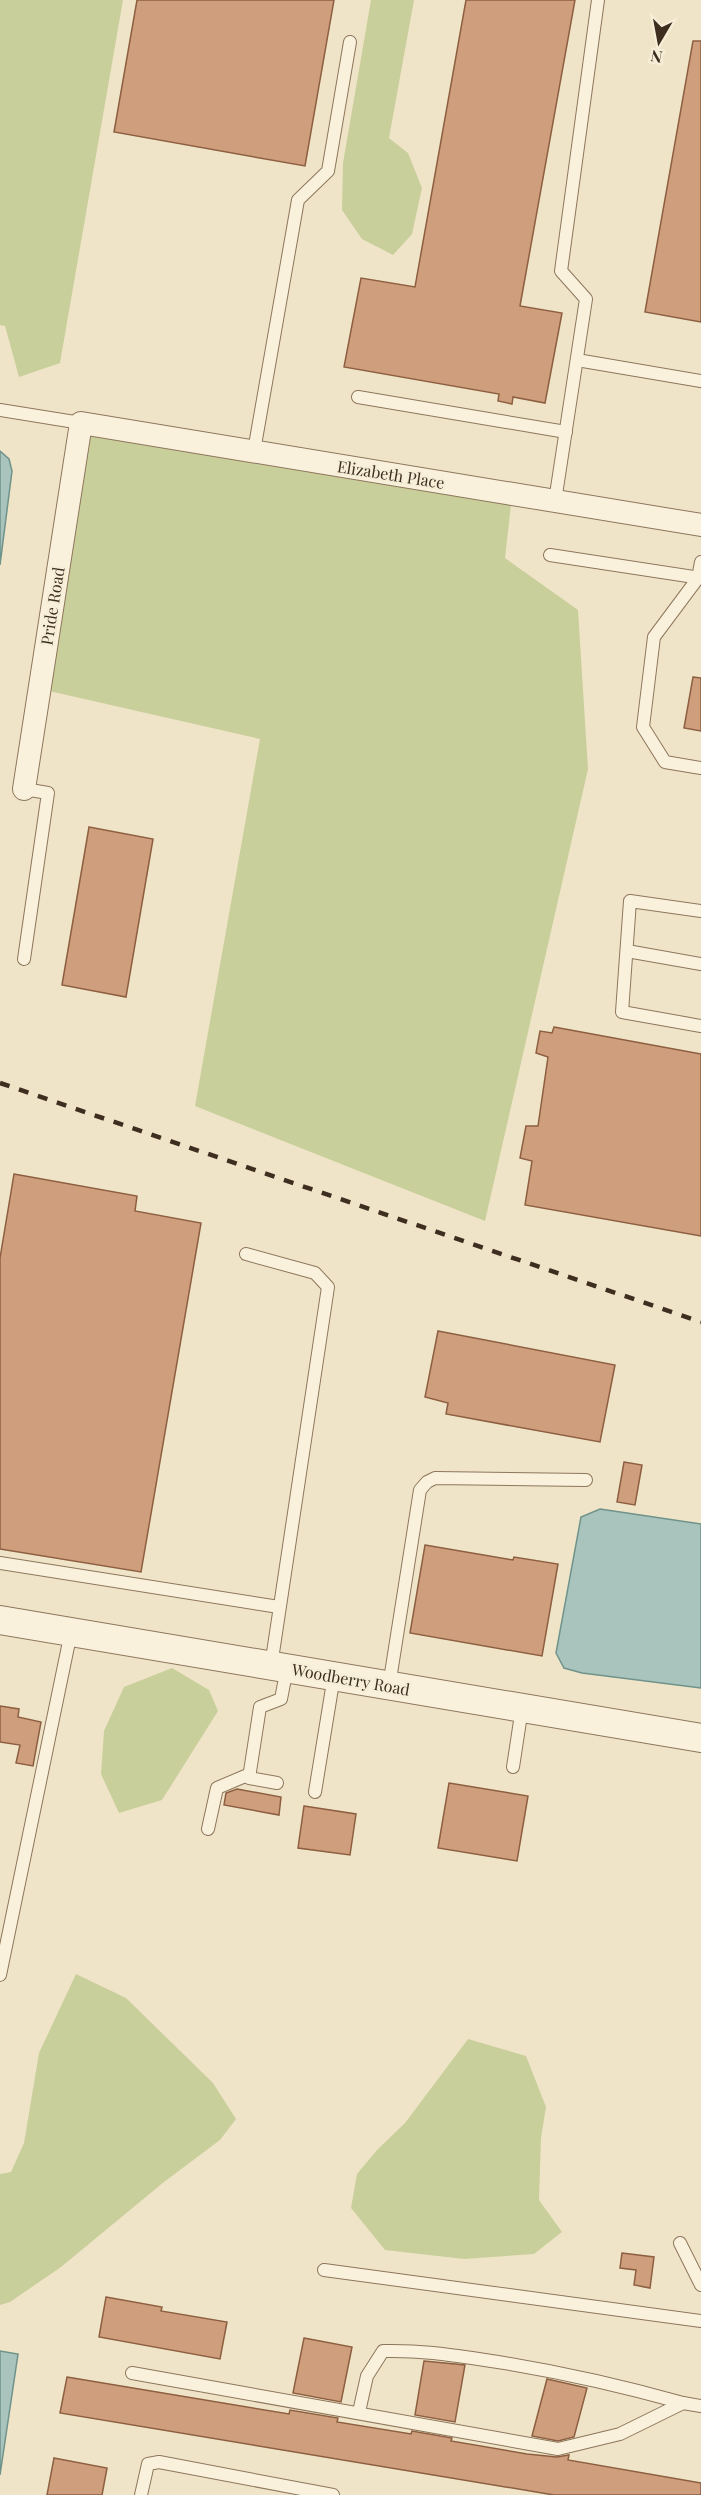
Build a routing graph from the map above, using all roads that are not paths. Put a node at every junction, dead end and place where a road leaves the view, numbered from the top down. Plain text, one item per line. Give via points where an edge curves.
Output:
1 (598, 0) edge
2 (350, 42) dead end
3 (577, 360) junction
4 (701, 381) edge
5 (358, 397) dead end
6 (0, 410) edge
7 (81, 423) junction
8 (566, 432) junction
9 (254, 451) junction
10 (555, 501) junction
11 (701, 525) edge
12 (550, 555) dead end
13 (701, 562) edge
14 (700, 578) edge
15 (701, 768) edge
16 (24, 789) joint
17 (701, 911) edge
18 (627, 951) junction
19 (24, 959) dead end
20 (701, 964) edge
21 (701, 1026) edge
22 (246, 1254) dead end
23 (586, 1480) dead end
24 (0, 1563) edge
25 (279, 1607) junction
26 (0, 1620) edge
27 (71, 1632) junction
28 (279, 1667) junction
29 (334, 1676) junction
30 (389, 1686) junction
31 (522, 1708) junction
32 (701, 1738) edge
33 (513, 1767) dead end
34 (250, 1774) junction
35 (277, 1783) dead end
36 (315, 1792) dead end
37 (208, 1828) dead end
38 (0, 1975) edge
39 (680, 2243) dead end
40 (324, 2270) dead end
41 (701, 2284) edge
42 (701, 2321) edge
43 (132, 2373) dead end
44 (683, 2403) junction
45 (701, 2406) edge
46 (359, 2412) junction
47 (141, 2495) edge
48 (333, 2495) edge

1 - 3 lane via 561,271 586,299
2 - 9 lane via 328,171 298,200
3 - 4 lane
3 - 8 lane
5 - 8 lane
6 - 7 lane
7 - 9 street, Elizabeth Place
7 - 16 street, Pride Road
8 - 10 lane
9 - 10 street, Elizabeth Place
10 - 11 street, Elizabeth Place
12 - 14 lane
13 - 14 lane
14 - 15 lane via 654,636 643,727 665,762
16 - 19 lane via 48,793
17 - 18 lane via 630,901
18 - 20 lane
18 - 21 lane via 622,1012
22 - 25 lane via 315,1274 328,1287
23 - 30 lane via 435,1478 427,1482 420,1490
24 - 25 lane
25 - 28 lane
26 - 27 street, Woodberry Road
27 - 28 street, Woodberry Road
27 - 38 lane
28 - 29 street, Woodberry Road
28 - 34 lane via 281,1699 260,1707
29 - 30 street, Woodberry Road
29 - 36 lane
30 - 31 street, Woodberry Road
31 - 32 street, Woodberry Road
31 - 33 lane
34 - 35 lane via 249,1778
34 - 37 lane via 217,1788
39 - 41 lane
40 - 42 lane
43 - 46 lane
44 - 45 lane
44 - 46 lane via 620,2434 558,2449
44 - 46 lane via 549,2370 422,2350 383,2351 367,2376
47 - 48 lane via 148,2464 159,2463

